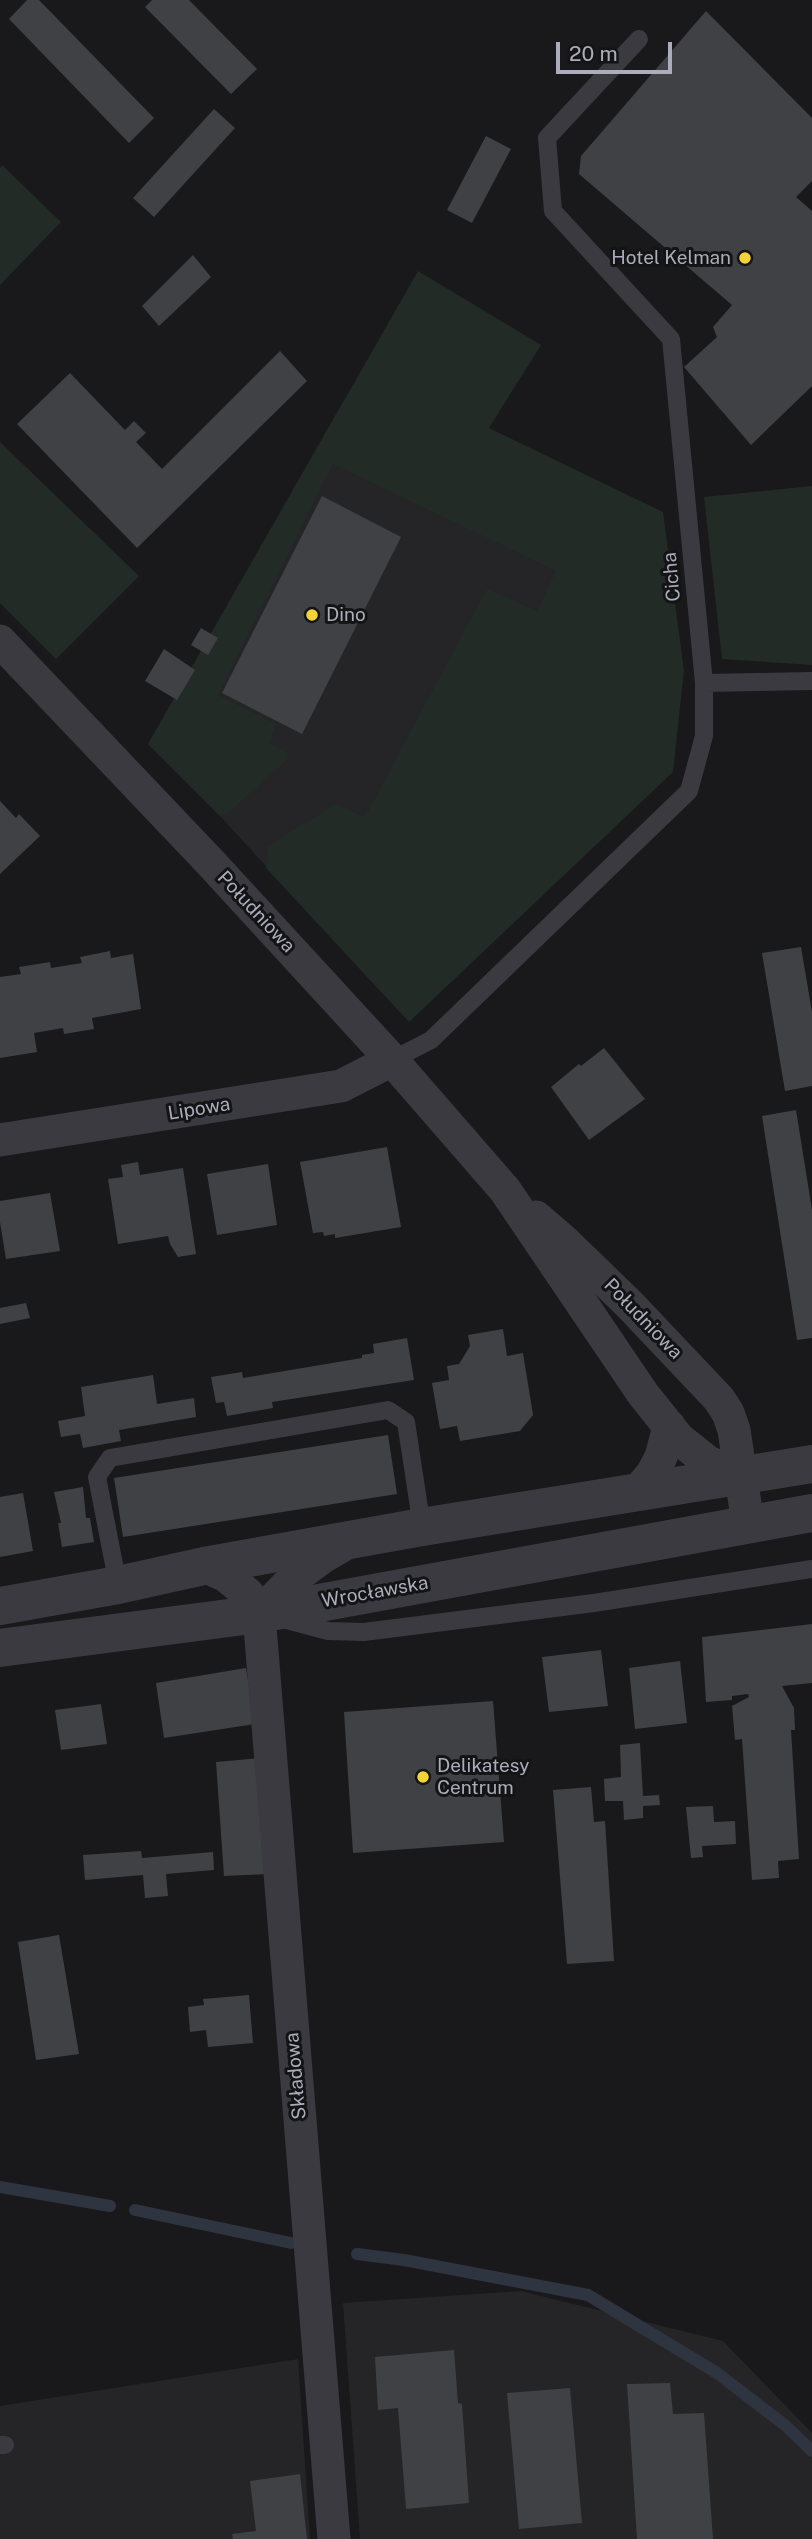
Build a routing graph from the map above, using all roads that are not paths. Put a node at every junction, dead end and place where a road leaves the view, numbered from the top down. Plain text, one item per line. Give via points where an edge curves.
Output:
1 (639, 39) dead end
2 (0, 641) edge
3 (812, 681) edge
4 (704, 683) junction
5 (392, 1060) junction
6 (0, 1140) edge
7 (505, 1190) junction
8 (668, 1426) junction
9 (812, 1464) edge
10 (741, 1475) junction
11 (635, 1494) junction
12 (812, 1513) edge
13 (748, 1524) junction
14 (422, 1527) junction
15 (349, 1542) junction
16 (204, 1566) junction
17 (812, 1569) edge
18 (118, 1585) junction
19 (0, 1606) edge
20 (259, 1614) junction
21 (0, 1648) edge
22 (334, 2539) edge

1 - 4 lane, Cicha via 547,138 553,211 671,340
2 - 5 street, Południowa
3 - 4 lane
4 - 5 lane, Cicha via 704,736 689,790 431,1040
5 - 6 street, Lipowa via 341,1086
5 - 7 street, Południowa
7 - 8 street, Południowa
7 - 10 street, Południowa via 590,1266 719,1399 734,1430
8 - 10 street, Południowa via 693,1453
8 - 11 street via 661,1457
9 - 10 street
10 - 11 street
10 - 13 street, Południowa
11 - 14 street
12 - 13 street, Wrocławska
13 - 20 street, Wrocławska
14 - 15 street
14 - 18 lane via 406,1422 388,1410 110,1458 97,1477
15 - 16 street
15 - 20 street via 293,1579
16 - 18 street
16 - 20 street via 248,1594
17 - 20 lane via 364,1632 328,1631
18 - 19 street
20 - 21 street, Wrocławska
20 - 22 street, Składowa

